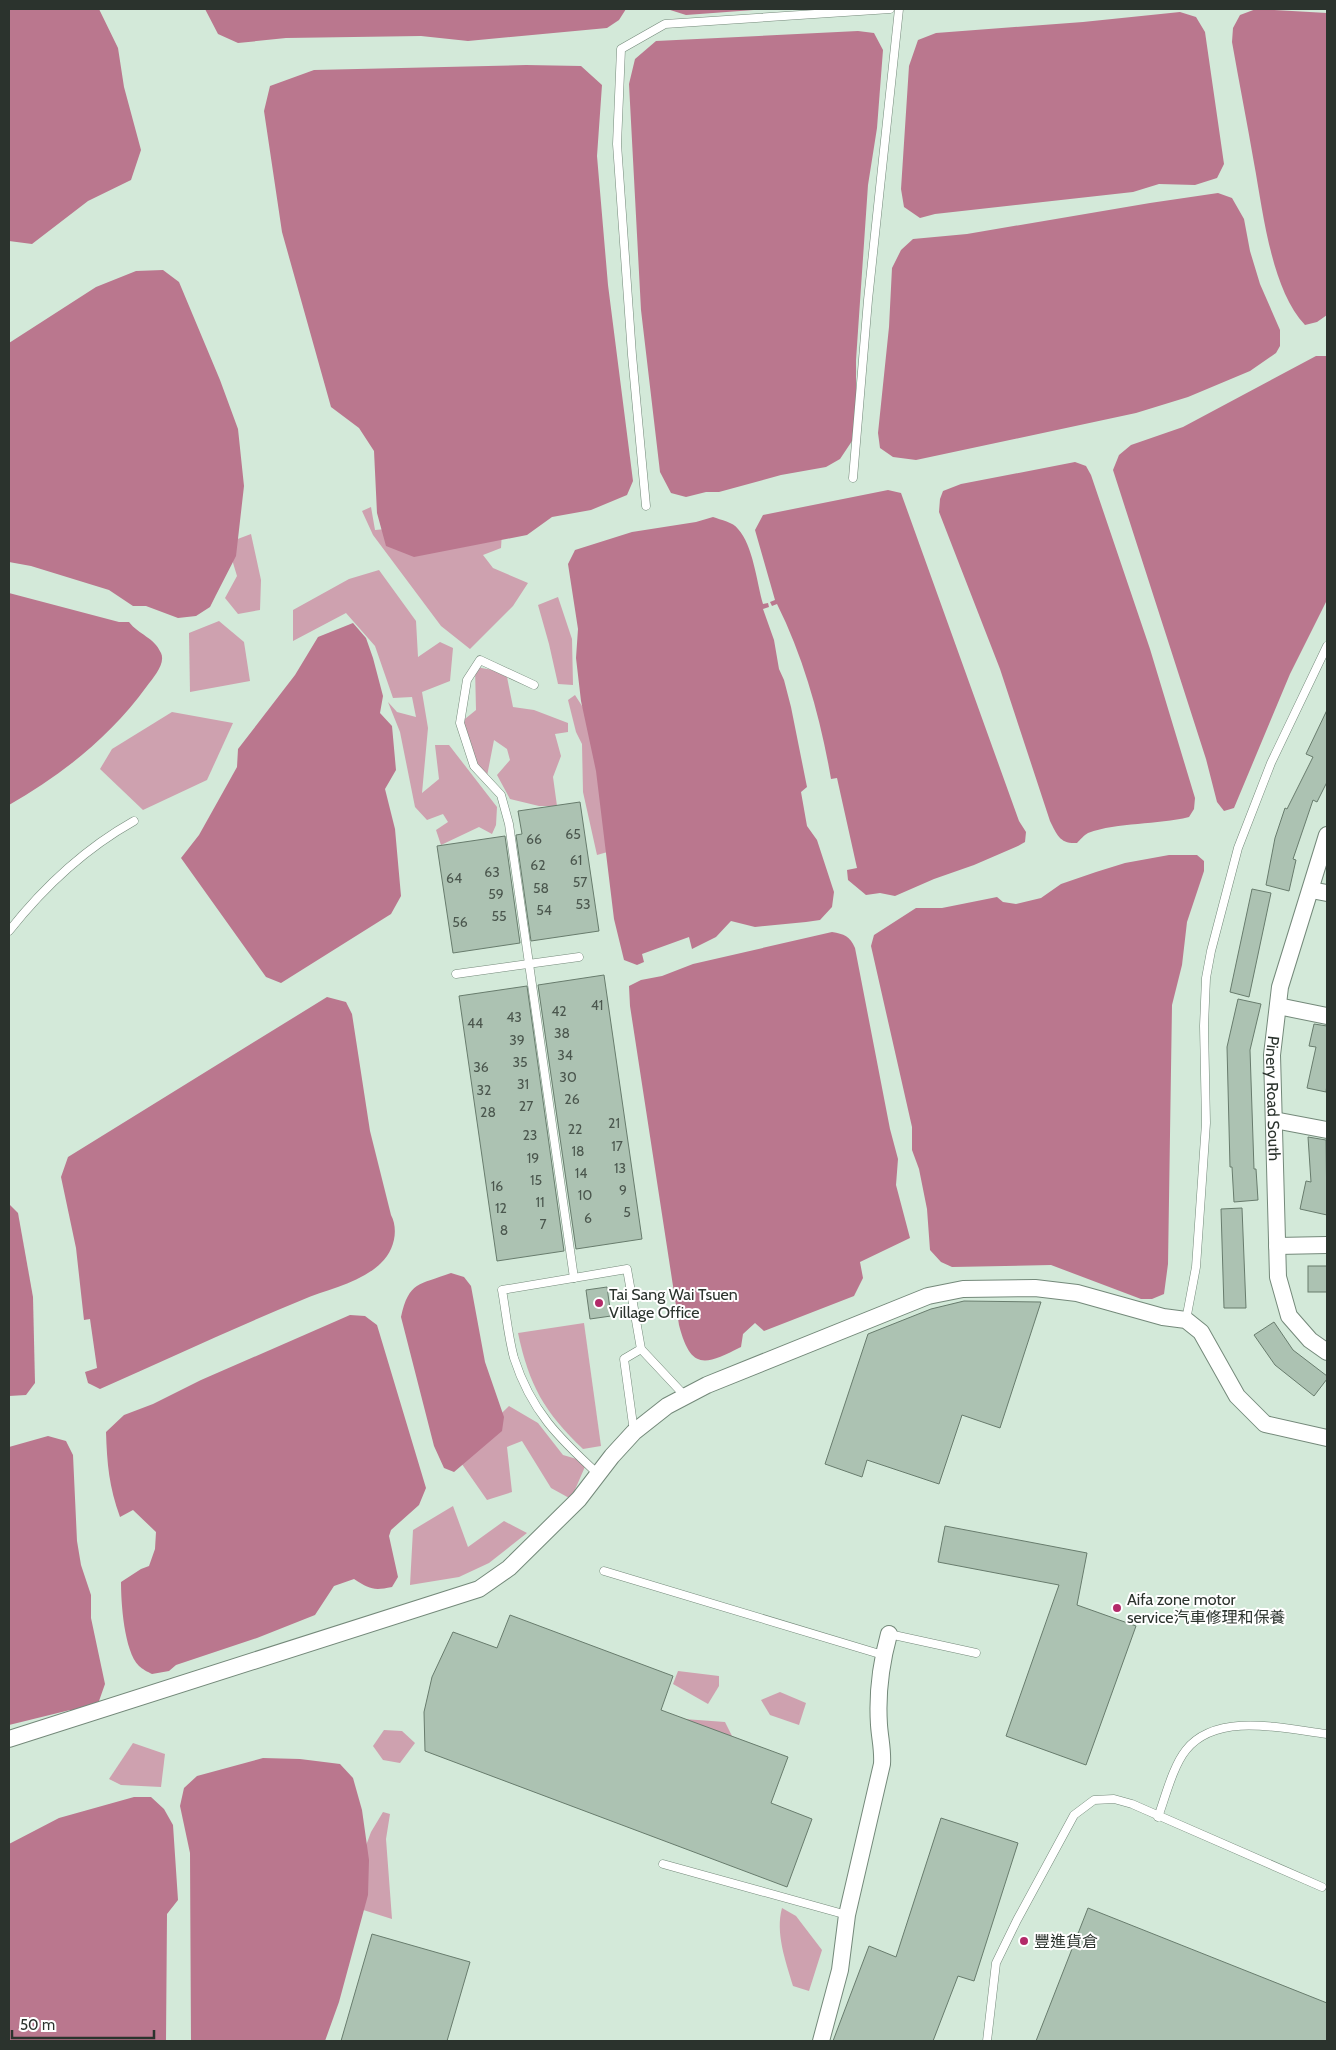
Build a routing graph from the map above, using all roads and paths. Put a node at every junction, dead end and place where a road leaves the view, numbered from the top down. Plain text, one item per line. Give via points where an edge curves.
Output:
1 (890, 9) edge
2 (899, 9) edge
3 (853, 478) dead end
4 (646, 506) dead end
5 (1327, 646) edge
6 (534, 685) dead end
7 (134, 821) dead end
8 (1327, 835) edge
9 (1311, 890) junction
10 (1327, 893) edge
11 (9, 931) edge
12 (579, 956) dead end
13 (528, 964) junction
14 (456, 974) dead end
15 (1278, 1006) junction
16 (1327, 1016) edge
17 (1274, 1120) junction
18 (1327, 1130) edge
19 (1327, 1245) edge
20 (1277, 1246) junction
21 (574, 1278) junction
22 (1186, 1320) junction
23 (641, 1349) junction
24 (1327, 1352) edge
25 (685, 1396) junction
26 (634, 1432) junction
27 (1327, 1438) edge
28 (598, 1474) junction
29 (604, 1571) dead end
30 (889, 1634) joint
31 (976, 1653) dead end
32 (883, 1655) junction
33 (1327, 1734) edge
34 (9, 1739) edge
35 (1158, 1817) junction
36 (663, 1864) dead end
37 (1322, 1887) dead end
38 (847, 1916) junction
39 (821, 2041) edge
40 (987, 2041) edge

1 - 4 lane via 665,24 621,49 617,144
2 - 3 lane
5 - 22 lane via 1271,763 1238,848 1211,951 1206,978 1205,1133 1196,1267
6 - 13 lane via 480,660 467,680 460,723 474,766 500,795 509,824
7 - 11 lane via 83,855
8 - 9 street, Pinery Road South
9 - 10 street
9 - 15 street, Pinery Road South via 1280,987
12 - 13 lane
13 - 14 lane
13 - 21 lane
15 - 16 street
15 - 17 street, Pinery Road South via 1272,1055
17 - 18 street
17 - 20 street, Pinery Road South
19 - 20 street
20 - 24 street, Pinery Road South via 1278,1277 1290,1316 1310,1340
21 - 23 lane via 627,1269
21 - 28 lane via 502,1290 514,1356 524,1385 558,1437
22 - 25 street via 1163,1317 1077,1292 1035,1288 963,1289 928,1296
22 - 27 street via 1201,1332 1237,1396 1265,1424
23 - 25 lane
23 - 26 lane via 624,1359
25 - 26 street
26 - 28 street
28 - 34 street via 579,1499 509,1568 479,1589
29 - 32 lane
30 - 31 lane
30 - 32 street
32 - 38 street via 879,1698 882,1764
33 - 35 lane via 1253,1725 1226,1727 1204,1734 1186,1750
35 - 37 lane
35 - 40 lane via 1114,1799 1094,1800 1074,1815 996,1963
36 - 38 lane
38 - 39 street via 840,1970

